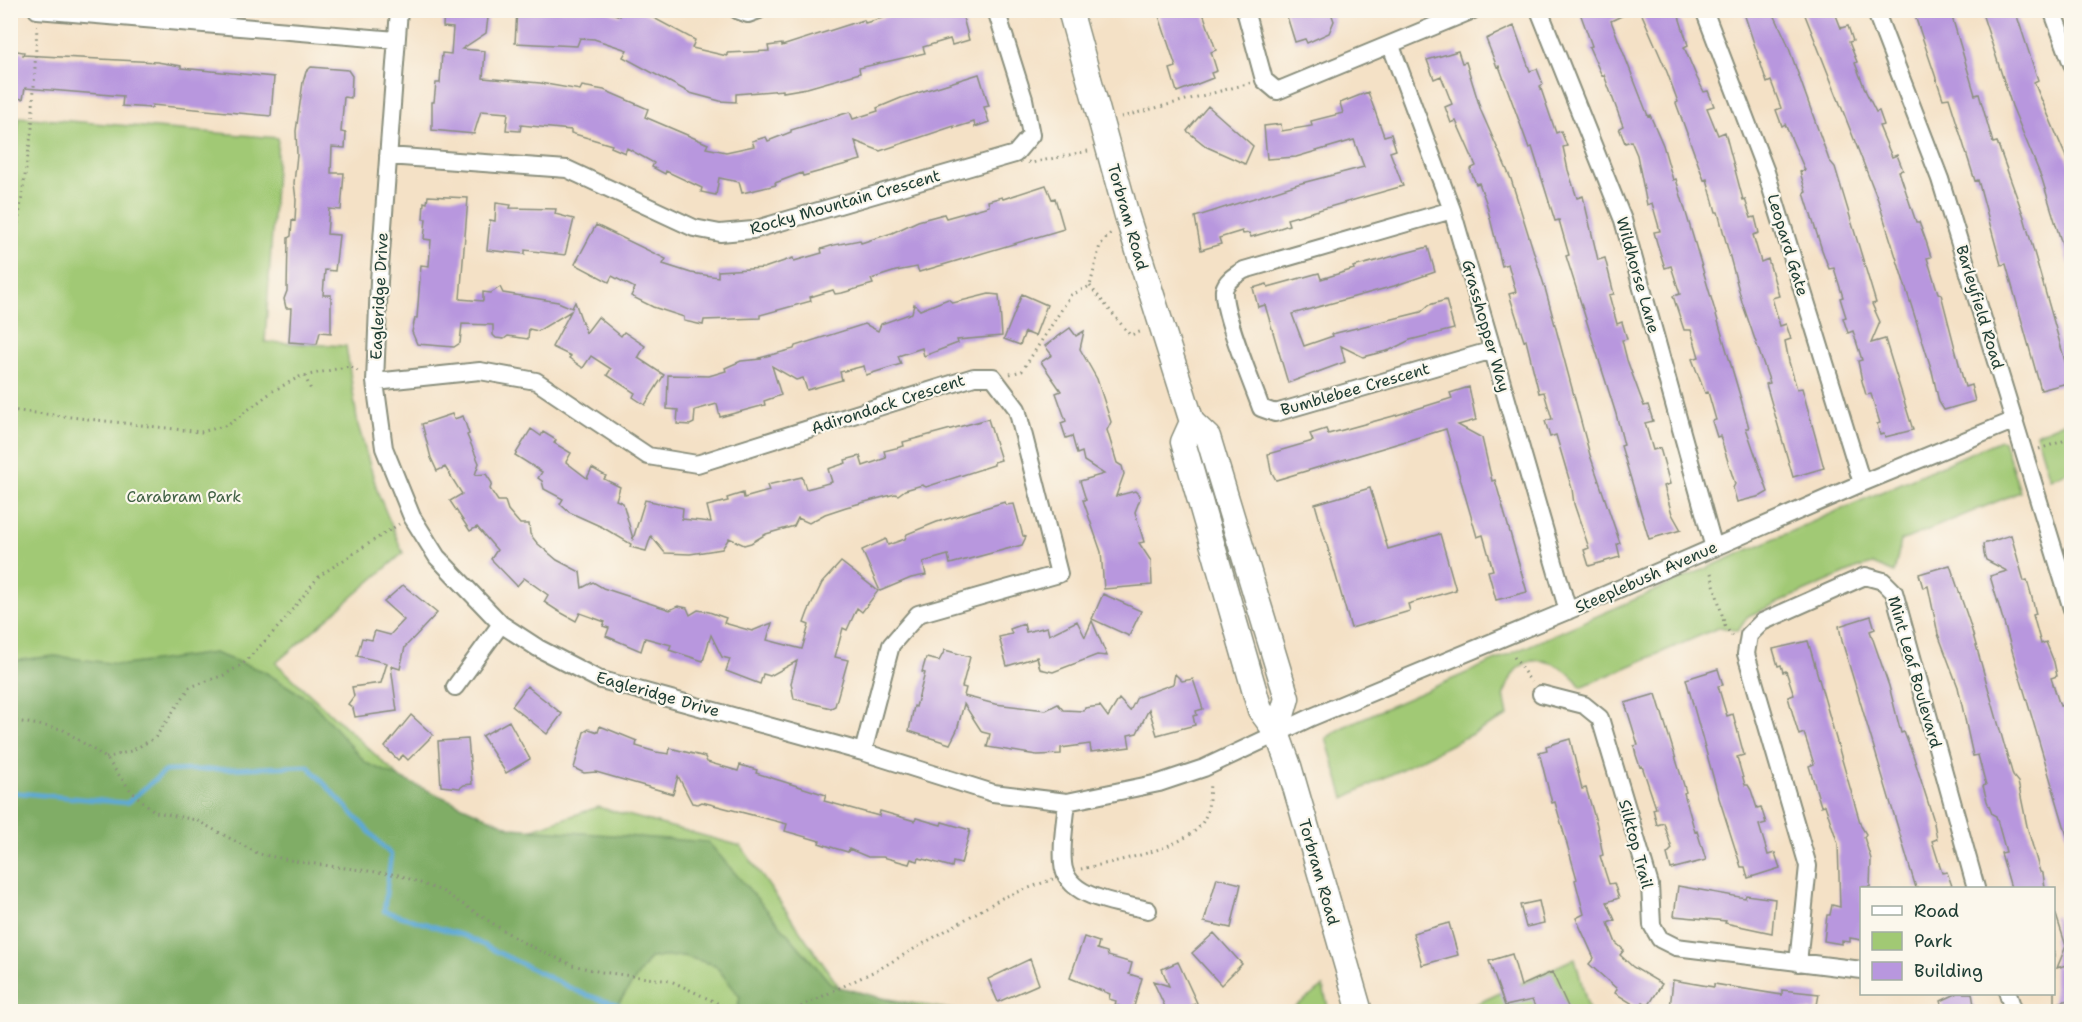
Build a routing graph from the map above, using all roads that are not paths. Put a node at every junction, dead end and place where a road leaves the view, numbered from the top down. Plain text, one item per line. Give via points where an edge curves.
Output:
1 (399, 10) edge
2 (737, 10) edge
3 (759, 10) edge
4 (996, 10) edge
5 (1070, 10) edge
6 (1245, 10) edge
7 (1473, 10) edge
8 (1539, 10) edge
9 (1704, 10) edge
10 (1875, 10) edge
11 (2052, 10) edge
12 (38, 11) edge
13 (396, 40) junction
14 (1391, 46) junction
15 (2072, 64) edge
16 (388, 156) junction
17 (1452, 210) junction
18 (1493, 350) junction
19 (375, 382) junction
20 (2015, 420) junction
21 (1862, 483) junction
22 (1714, 548) junction
23 (2072, 609) edge
24 (1568, 611) junction
25 (501, 624) junction
26 (454, 687) dead end
27 (1540, 694) road end
28 (1277, 733) junction
29 (863, 752) junction
30 (1067, 802) junction
31 (1977, 887) edge
32 (1148, 910) dead end
33 (1798, 963) junction
34 (1860, 970) edge
35 (2009, 995) edge
36 (1360, 1011) edge
37 (2014, 1011) edge

1 - 13 street, Eagleridge Drive
2 - 3 street via 748,14
4 - 16 street, Rocky Mountain Crescent via 1031,135 1015,154 753,230 720,233 694,228 567,169
5 - 28 main road, Torbram Road via 1127,216 1192,422 1208,437 1287,698
6 - 14 street via 1264,80 1277,92
7 - 14 street
8 - 22 street, Wildhorse Lane via 1623,220
9 - 21 street, Leopard Gate via 1766,172
10 - 20 street, Barleyfield Road via 1940,179
11 - 15 street
12 - 13 street
13 - 16 street, Eagleridge Drive
14 - 17 street, Grasshopper Way
16 - 19 street, Eagleridge Drive
17 - 18 street, Grasshopper Way
17 - 18 street, Bumblebee Crescent via 1244,270 1227,282 1224,291 1232,327 1261,408 1275,413
18 - 24 street, Grasshopper Way
19 - 25 street, Eagleridge Drive via 384,448 412,517 437,557
19 - 29 street, Adirondack Crescent via 480,371 536,381 648,456 697,464 974,377 993,376 1017,409 1059,574 918,614 891,645
20 - 21 street, Steeplebush Avenue
20 - 23 street, Barleyfield Road
21 - 22 street, Steeplebush Avenue
22 - 24 street, Steeplebush Avenue
24 - 28 street, Steeplebush Avenue
25 - 26 street
25 - 29 street, Eagleridge Drive via 598,679
27 - 33 street, Silktop Trail via 1584,705 1600,718 1650,885 1652,925 1660,939 1676,947
28 - 30 street, Eagleridge Drive via 1204,768 1159,783
28 - 36 main road, Torbram Road
29 - 30 street, Eagleridge Drive via 993,792
30 - 32 street via 1063,864 1071,882 1084,893
31 - 33 street, Mint Leaf Boulevard via 1893,592 1883,581 1865,576 1762,622 1749,635 1746,654 1808,866
33 - 34 street, Silktop Trail
35 - 37 street

